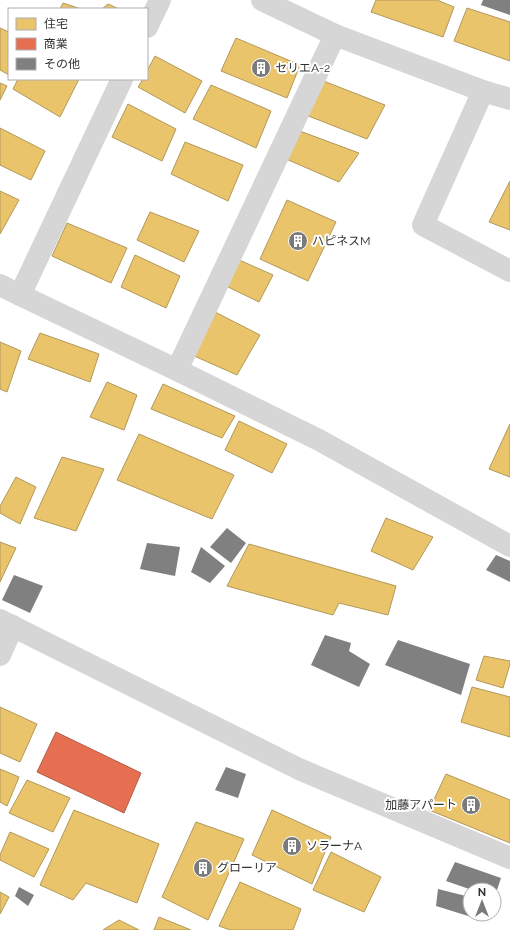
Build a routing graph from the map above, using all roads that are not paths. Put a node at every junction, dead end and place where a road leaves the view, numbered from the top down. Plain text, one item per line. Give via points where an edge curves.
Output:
1 (160, 0) edge
2 (262, 0) edge
3 (148, 25) edge
4 (335, 35) junction
5 (122, 80) edge
6 (483, 91) junction
7 (510, 99) edge
8 (510, 271) edge
9 (0, 285) edge
10 (20, 295) junction
11 (177, 370) junction
12 (510, 546) edge
13 (7, 623) edge
14 (0, 655) edge
15 (510, 858) edge

1 - 3 street
2 - 4 street
4 - 6 street
4 - 11 street
5 - 10 street
6 - 7 street
6 - 8 street via 423,225
9 - 10 street
10 - 11 street
11 - 12 street via 319,440
13 - 14 street
13 - 15 street via 299,769

